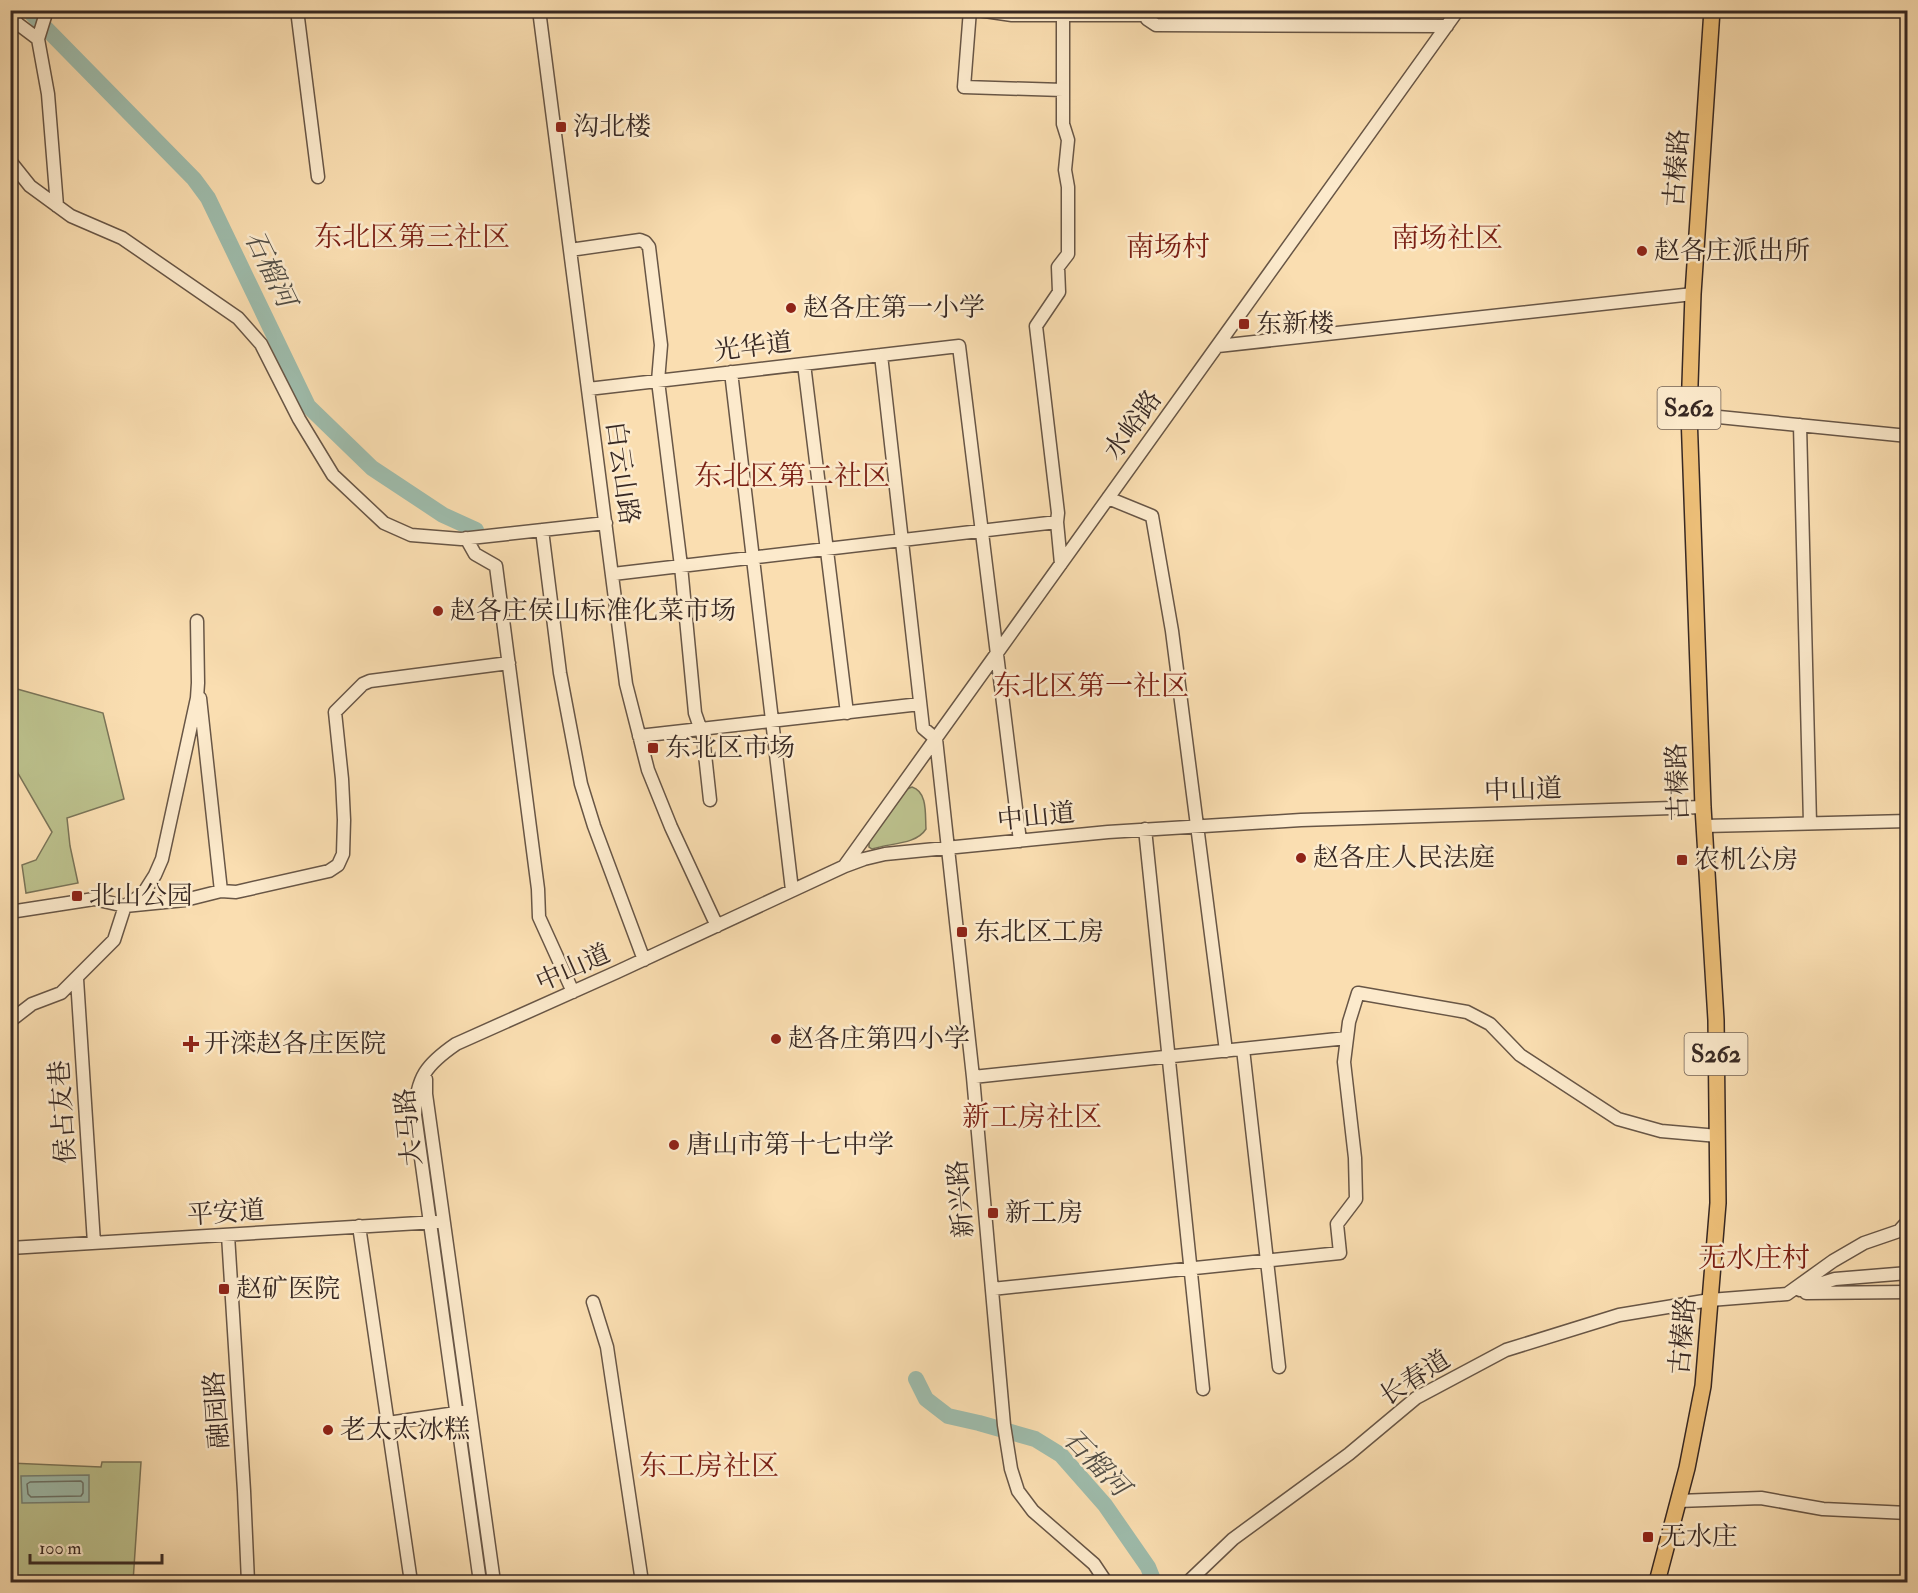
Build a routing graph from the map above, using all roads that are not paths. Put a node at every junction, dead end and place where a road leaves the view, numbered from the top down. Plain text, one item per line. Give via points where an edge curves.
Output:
1 (297, 10) edge
2 (539, 10) edge
3 (970, 10) edge
4 (978, 10) edge
5 (1458, 10) edge
6 (1712, 10) edge
7 (1146, 13) edge
8 (46, 14) edge
9 (10, 15) edge
10 (1063, 15) junction
11 (1447, 26) junction
12 (38, 37) junction
13 (1063, 90) junction
14 (10, 161) edge
15 (318, 177) dead end
16 (57, 206) junction
17 (570, 250) junction
18 (1693, 294) junction
19 (1218, 346) junction
20 (881, 355) junction
21 (804, 364) junction
22 (731, 372) junction
23 (658, 381) junction
24 (588, 389) junction
25 (1689, 414) junction
26 (1800, 425) junction
27 (1908, 436) edge
28 (1108, 498) junction
29 (1057, 522) junction
30 (606, 523) junction
31 (542, 530) junction
32 (982, 531) junction
33 (466, 538) junction
34 (901, 540) junction
35 (827, 549) junction
36 (753, 557) junction
37 (1061, 564) junction
38 (681, 566) junction
39 (613, 574) junction
40 (197, 621) dead end
41 (997, 653) junction
42 (509, 663) junction
43 (198, 683) junction
44 (920, 704) junction
45 (847, 713) junction
46 (772, 721) junction
47 (701, 729) junction
48 (639, 736) junction
49 (936, 738) junction
50 (710, 800) dead end
51 (1702, 807) junction
52 (1908, 821) edge
53 (1810, 823) junction
54 (1198, 826) junction
55 (1704, 826) junction
56 (1145, 829) junction
57 (1020, 841) junction
58 (949, 848) junction
59 (845, 866) junction
60 (792, 890) junction
61 (221, 891) junction
62 (125, 906) junction
63 (10, 912) edge
64 (717, 926) junction
65 (644, 960) junction
66 (77, 979) junction
67 (573, 992) junction
68 (10, 1021) edge
69 (1347, 1038) junction
70 (1243, 1049) junction
71 (1226, 1051) junction
72 (1168, 1057) junction
73 (426, 1072) junction
74 (973, 1077) junction
75 (1718, 1136) junction
76 (430, 1221) junction
77 (1908, 1221) edge
78 (443, 1222) junction
79 (359, 1226) junction
80 (228, 1235) junction
81 (94, 1243) junction
82 (10, 1248) edge
83 (1267, 1261) junction
84 (1190, 1269) junction
85 (1908, 1273) edge
86 (992, 1289) junction
87 (1908, 1292) edge
88 (1787, 1294) junction
89 (1710, 1300) junction
90 (593, 1302) dead end
91 (1279, 1367) dead end
92 (1203, 1389) dead end
93 (470, 1412) junction
94 (456, 1413) junction
95 (388, 1423) junction
96 (1678, 1501) junction
97 (1908, 1513) edge
98 (248, 1582) edge
99 (411, 1582) edge
100 (480, 1582) edge
101 (494, 1582) edge
102 (642, 1582) edge
103 (1106, 1582) edge
104 (1188, 1582) edge
105 (1657, 1582) edge

1 - 15 street
2 - 17 street, 白云山路
3 - 13 street via 964,87
4 - 10 street
5 - 11 street, 水峪路
6 - 18 main road, 古榛路 / S262
7 - 10 street
7 - 11 street via 1146,19 1156,25
8 - 12 street
9 - 12 street
10 - 13 street
11 - 19 street, 水峪路
12 - 16 street via 48,94
13 - 29 street via 1063,124 1068,141 1068,254 1058,267 1059,292 1036,326
14 - 16 street via 30,186
16 - 33 street via 122,238 238,318 261,344 333,475 384,523 411,535
17 - 23 street via 640,240 647,244 661,345
17 - 24 street, 白云山路
18 - 19 street
18 - 25 main road, 古榛路 / S262
19 - 28 street, 水峪路
20 - 21 street, 光华道
20 - 32 street, 光华道 via 958,346
20 - 34 street
21 - 22 street, 光华道
21 - 35 street
22 - 23 street, 光华道
22 - 36 street
23 - 24 street, 光华道
23 - 38 street
24 - 30 street, 白云山路
25 - 26 street
25 - 51 main road, 古榛路 / S262
26 - 27 street
26 - 53 street
28 - 37 street, 水峪路
28 - 54 street via 1152,516
29 - 32 street
29 - 37 street
30 - 31 street
30 - 39 street, 白云山路
31 - 33 street
31 - 65 street via 560,673 581,784
32 - 34 street
32 - 41 street
33 - 42 street via 475,554 496,566
34 - 35 street
34 - 44 street
35 - 36 street
35 - 45 street
36 - 38 street
36 - 46 street
37 - 41 street, 水峪路
38 - 39 street
38 - 47 street via 695,713
39 - 48 street, 白云山路 via 626,684
40 - 43 street
41 - 49 street, 水峪路
41 - 57 street
42 - 61 street via 363,684 334,712 344,820 343,854 338,866 236,892
42 - 67 street via 539,917
43 - 61 street
43 - 62 street via 162,859 143,894
44 - 45 street
44 - 49 street via 923,729
45 - 46 street
46 - 47 street
46 - 60 street
47 - 48 street
47 - 50 street
48 - 64 street, 白云山路 via 671,827
49 - 58 street, 新兴路
49 - 59 street, 水峪路
51 - 54 street, 中山道
51 - 55 main road, 古榛路 / S262
52 - 53 street
53 - 55 street
54 - 56 street, 中山道
54 - 71 street
55 - 75 main road, 古榛路 / S262 via 1716,1020
56 - 57 street, 中山道
56 - 72 street
57 - 58 street, 中山道
58 - 59 street, 中山道 via 885,854
58 - 74 street, 新兴路
59 - 60 street, 中山道
60 - 64 street, 中山道
61 - 62 street via 185,900
62 - 63 street via 94,899
62 - 66 street via 114,940
64 - 65 street, 中山道
65 - 67 street, 中山道
66 - 68 street via 61,993 32,1004
66 - 81 street, 侯占友巷
67 - 73 street, 中山道 via 456,1044 435,1059
69 - 70 street
69 - 75 street via 1358,993 1467,1012 1491,1024 1520,1055 1618,1119 1661,1131
69 - 83 street via 1344,1062 1356,1199 1337,1224 1340,1253
70 - 71 street
70 - 83 street
71 - 72 street
72 - 74 street
72 - 84 street
73 - 76 street, 大马路 via 416,1098 415,1114
73 - 78 street, 大马路
74 - 86 street, 新兴路
75 - 89 main road, 古榛路 / S262 via 1718,1203
76 - 78 street, 平安道
76 - 79 street, 平安道
76 - 94 street, 大马路
77 - 88 street via 1899,1231 1864,1243 1833,1261
78 - 93 street, 大马路
79 - 80 street, 平安道
79 - 95 street
80 - 81 street, 平安道
80 - 98 street, 融园路
81 - 82 street, 平安道
83 - 84 street
83 - 91 street
84 - 86 street
84 - 92 street
85 - 88 street via 1835,1279
86 - 103 street, 新兴路 via 1006,1443 1018,1491 1033,1511 1094,1564
87 - 88 street
88 - 89 street, 长春道
89 - 96 main road, 古榛路 / S262 via 1703,1386
89 - 104 street, 长春道 via 1619,1316 1506,1350 1416,1398 1349,1454 1233,1539
90 - 102 street via 607,1347
93 - 94 street
93 - 101 street, 大马路
94 - 95 street
94 - 100 street, 大马路
95 - 99 street
96 - 97 street via 1761,1498 1823,1509
96 - 105 main road, 古榛路 / S262

